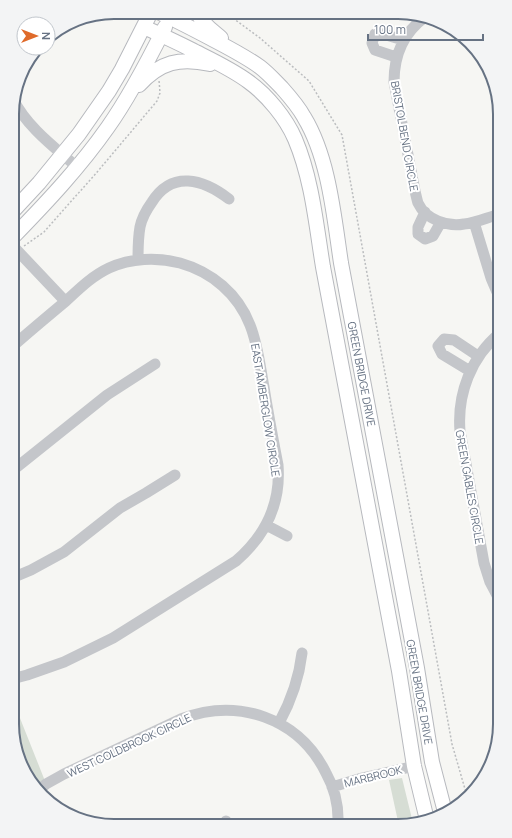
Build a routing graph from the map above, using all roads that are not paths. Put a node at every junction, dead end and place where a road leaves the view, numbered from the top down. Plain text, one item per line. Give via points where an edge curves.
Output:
1 (148, 19) edge
2 (166, 19) edge
3 (176, 19) edge
4 (201, 19) edge
5 (420, 21) edge
6 (144, 27) junction
7 (161, 34) junction
8 (403, 40) junction
9 (235, 51) junction
10 (396, 57) junction
11 (226, 67) junction
12 (124, 102) junction
13 (19, 109) edge
14 (63, 155) junction
15 (77, 167) junction
16 (229, 199) dead end
17 (19, 205) edge
18 (424, 212) junction
19 (493, 216) edge
20 (441, 222) junction
21 (474, 222) junction
22 (19, 239) edge
23 (19, 250) edge
24 (138, 260) junction
25 (493, 282) edge
26 (65, 301) junction
27 (493, 339) edge
28 (19, 340) edge
29 (478, 356) junction
30 (155, 364) dead end
31 (470, 371) junction
32 (19, 465) edge
33 (175, 475) dead end
34 (266, 525) junction
35 (287, 536) dead end
36 (19, 575) edge
37 (493, 588) edge
38 (302, 653) dead end
39 (19, 677) edge
40 (279, 723) junction
41 (414, 766) junction
42 (43, 786) edge
43 (332, 787) junction
44 (444, 807) edge
45 (436, 811) edge
46 (426, 815) edge
47 (338, 819) edge

1 - 6 main road
2 - 7 main road
3 - 9 main road, GREEN BRIDGE DRIVE
4 - 9 main road
5 - 8 street, BRISTOL BEND CIRCLE
6 - 7 main road, GREEN BRIDGE DRIVE
6 - 14 main road via 109,91
7 - 11 main road, GREEN BRIDGE DRIVE
7 - 12 main road
8 - 10 street, BRISTOL BEND CIRCLE
8 - 10 street via 375,34 372,43 375,50
9 - 44 main road, GREEN BRIDGE DRIVE via 261,67 296,104 311,130 323,165 417,668 432,762
10 - 18 street, BRISTOL BEND CIRCLE via 394,82 415,192
11 - 12 main road via 197,60 179,61 162,67 148,76
11 - 41 main road, GREEN BRIDGE DRIVE via 250,82 281,115 294,138 305,170
12 - 15 main road
13 - 14 street via 30,124
14 - 15 street
14 - 17 main road
15 - 22 main road
16 - 24 street via 206,184 195,182 182,181 163,188 154,197 140,225
18 - 20 street
18 - 20 street via 418,234 425,239 434,236
19 - 21 street
20 - 21 street via 456,225
21 - 25 street
23 - 26 street
24 - 26 street, EAST AMBERGLOW CIRCLE via 99,273
24 - 34 street, EAST AMBERGLOW CIRCLE via 167,260 198,269 226,288 246,315 256,346 278,465 277,495
26 - 28 street, EAST AMBERGLOW CIRCLE
27 - 29 street, GREEN GABLES CIRCLE
29 - 31 street, GREEN GABLES CIRCLE
29 - 31 street via 454,340 444,339 438,346 442,354
30 - 32 street via 106,394
31 - 37 street, GREEN GABLES CIRCLE via 462,394 460,431 484,563
33 - 36 street via 120,508 64,552
34 - 35 street
34 - 39 street, EAST AMBERGLOW CIRCLE via 251,547 236,561 113,638 64,662
38 - 40 street via 296,687
40 - 42 street, WEST COLDBROOK CIRCLE via 260,715 236,711 213,711 192,715 64,774
40 - 43 street, WEST COLDBROOK CIRCLE via 310,748 324,767
41 - 43 street, MARBROOK
41 - 45 main road via 420,763 425,767
41 - 46 main road, GREEN BRIDGE DRIVE
43 - 47 street, WEST COLDBROOK CIRCLE

